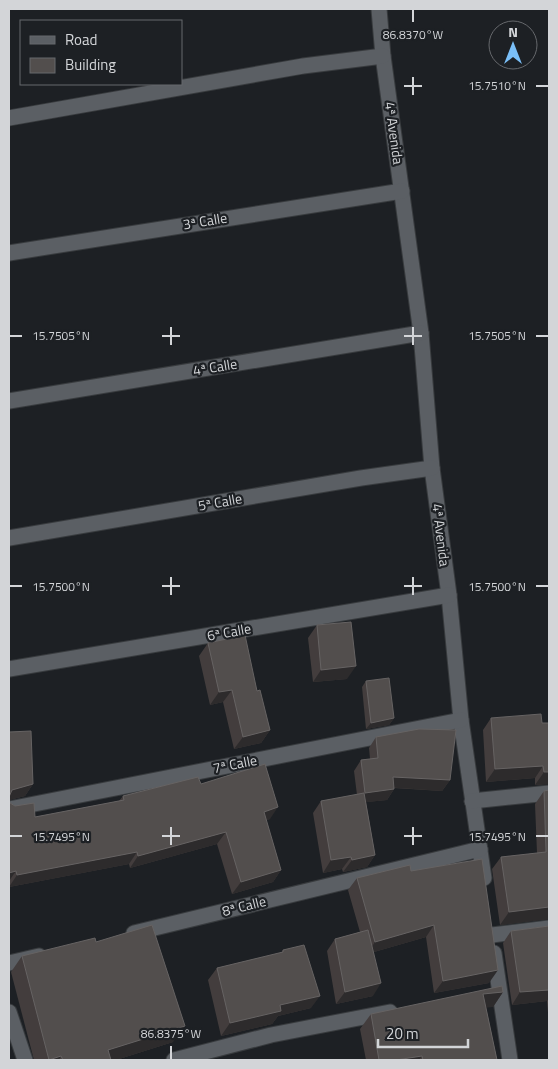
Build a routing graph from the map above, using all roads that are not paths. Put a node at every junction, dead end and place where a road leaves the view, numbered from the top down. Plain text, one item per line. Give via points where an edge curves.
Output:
1 (379, 9) edge
2 (383, 56) junction
3 (9, 118) edge
4 (402, 191) junction
5 (9, 253) edge
6 (421, 333) junction
7 (9, 401) edge
8 (432, 468) junction
9 (9, 538) edge
10 (449, 595) junction
11 (9, 669) edge
12 (461, 720) junction
13 (549, 793) edge
14 (472, 801) junction
15 (9, 809) edge
16 (480, 849) junction
17 (486, 897) edge
18 (489, 916) edge
19 (549, 928) edge
20 (124, 935) edge
21 (492, 935) junction
22 (57, 951) edge
23 (9, 963) edge
24 (500, 990) junction
25 (481, 994) edge
26 (404, 1009) edge
27 (9, 1012) edge
28 (25, 1060) edge
29 (174, 1060) edge
30 (510, 1060) edge

1 - 2 street, 4ª Avenida
2 - 3 street via 302,66
2 - 4 street, 4ª Avenida
4 - 5 street, 3ª Calle
4 - 6 street, 4ª Avenida
6 - 7 street, 4ª Calle
6 - 8 street, 4ª Avenida
8 - 9 street, 5ª Calle
8 - 10 street, 4ª Avenida
10 - 11 street, 6ª Calle
10 - 12 street, 4ª Avenida
12 - 14 street, 4ª Avenida
12 - 15 street, 7ª Calle
13 - 14 street
14 - 16 street, 4ª Avenida
16 - 17 street, 4ª Avenida
16 - 20 street, 8ª Calle
18 - 21 street
19 - 21 street
21 - 24 street
22 - 23 street
24 - 25 street
24 - 30 street
26 - 29 street via 271,1035
27 - 28 street

